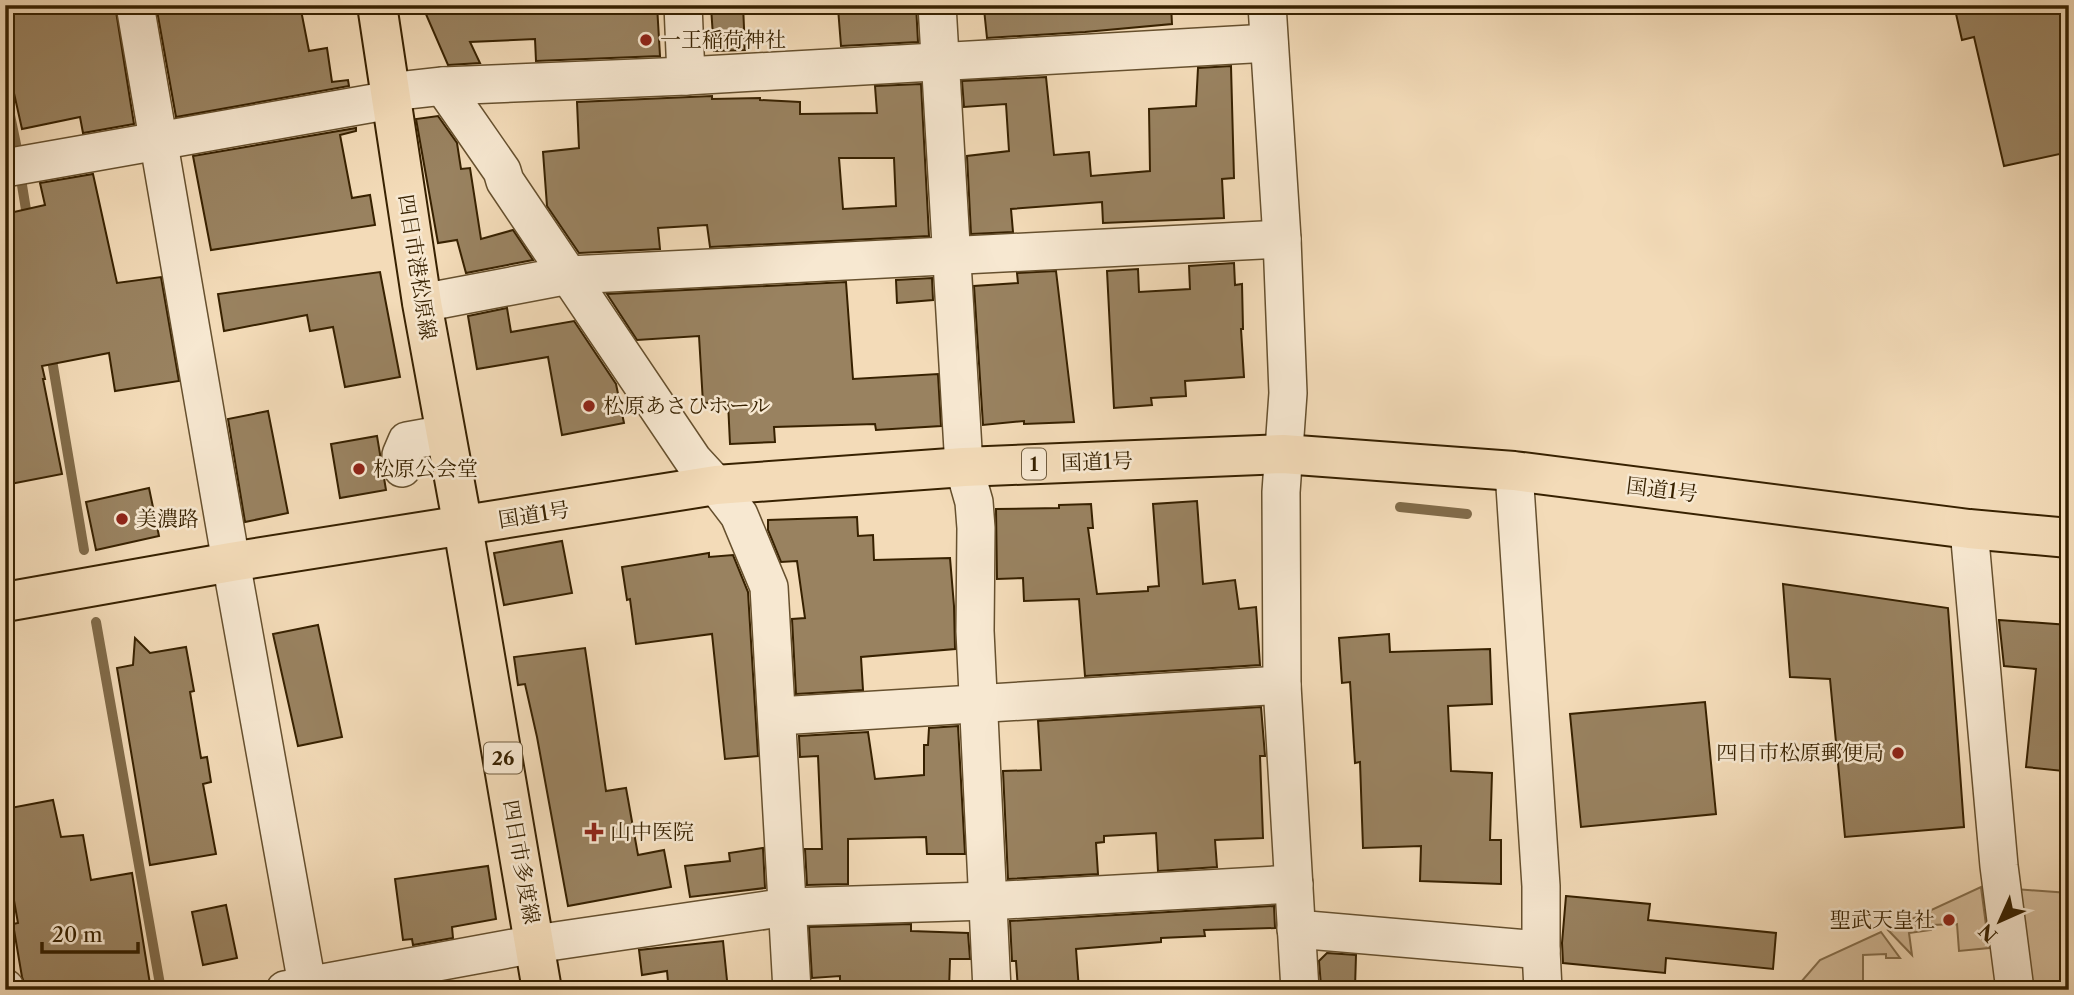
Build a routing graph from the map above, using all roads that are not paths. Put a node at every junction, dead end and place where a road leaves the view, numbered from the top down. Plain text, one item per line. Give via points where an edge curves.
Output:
1 (135, 5) edge
2 (377, 5) edge
3 (683, 5) edge
4 (937, 5) edge
5 (1267, 5) edge
6 (1269, 43) junction
7 (939, 61) junction
8 (686, 76) junction
9 (443, 86) junction
10 (390, 96) junction
11 (158, 142) junction
12 (5, 168) edge
13 (1282, 239) junction
14 (952, 256) junction
15 (569, 275) junction
16 (422, 303) junction
17 (446, 434) junction
18 (1283, 454) junction
19 (964, 467) junction
20 (402, 468) dead end
21 (1514, 471) junction
22 (716, 485) junction
23 (463, 527) junction
24 (1969, 529) junction
25 (2069, 538) edge
26 (231, 562) junction
27 (5, 601) edge
28 (1282, 685) junction
29 (979, 703) junction
30 (778, 716) junction
31 (1294, 884) junction
32 (988, 901) junction
33 (787, 908) junction
34 (1296, 929) junction
35 (535, 944) junction
36 (1541, 950) junction
37 (300, 988) edge
38 (542, 990) edge
39 (792, 990) edge
40 (992, 990) edge
41 (1300, 990) edge
42 (1543, 990) edge
43 (2015, 990) edge

1 - 11 street
2 - 10 main road, 四日市港松原線
3 - 8 street
4 - 7 street
5 - 6 street
6 - 7 street
6 - 13 street
7 - 8 street
7 - 14 street
8 - 9 street
9 - 10 street
9 - 15 street
10 - 11 street
10 - 16 main road, 四日市港松原線
11 - 12 street
11 - 26 street
13 - 14 street
13 - 18 street via 1287,393
14 - 15 street
14 - 19 street
15 - 16 street
15 - 22 street via 692,460
16 - 17 main road, 四日市港松原線
17 - 20 street via 407,441
17 - 23 main road, 四日市港松原線
18 - 19 main road, 国道1号 / 1
18 - 21 main road, 国道1号 / 1
18 - 28 street
19 - 22 main road, 国道1号 / 1
19 - 29 street via 976,528
21 - 24 main road, 国道1号 / 1
21 - 36 street via 1541,886
22 - 23 main road, 国道1号 / 1
22 - 30 street via 739,516 769,587
23 - 26 main road, 国道1号 / 1
23 - 35 main road, 四日市多度線 / 26
24 - 25 main road, 国道1号 / 1
24 - 43 street via 1999,866
26 - 27 main road, 国道1号 / 1
26 - 37 street
28 - 29 street
28 - 31 street
29 - 30 street
29 - 32 street
30 - 33 street
31 - 32 street
31 - 34 street
32 - 33 street
32 - 40 street
33 - 35 street
33 - 39 street
34 - 36 street
34 - 41 street
35 - 37 street
35 - 38 main road, 四日市多度線 / 26
36 - 42 street

